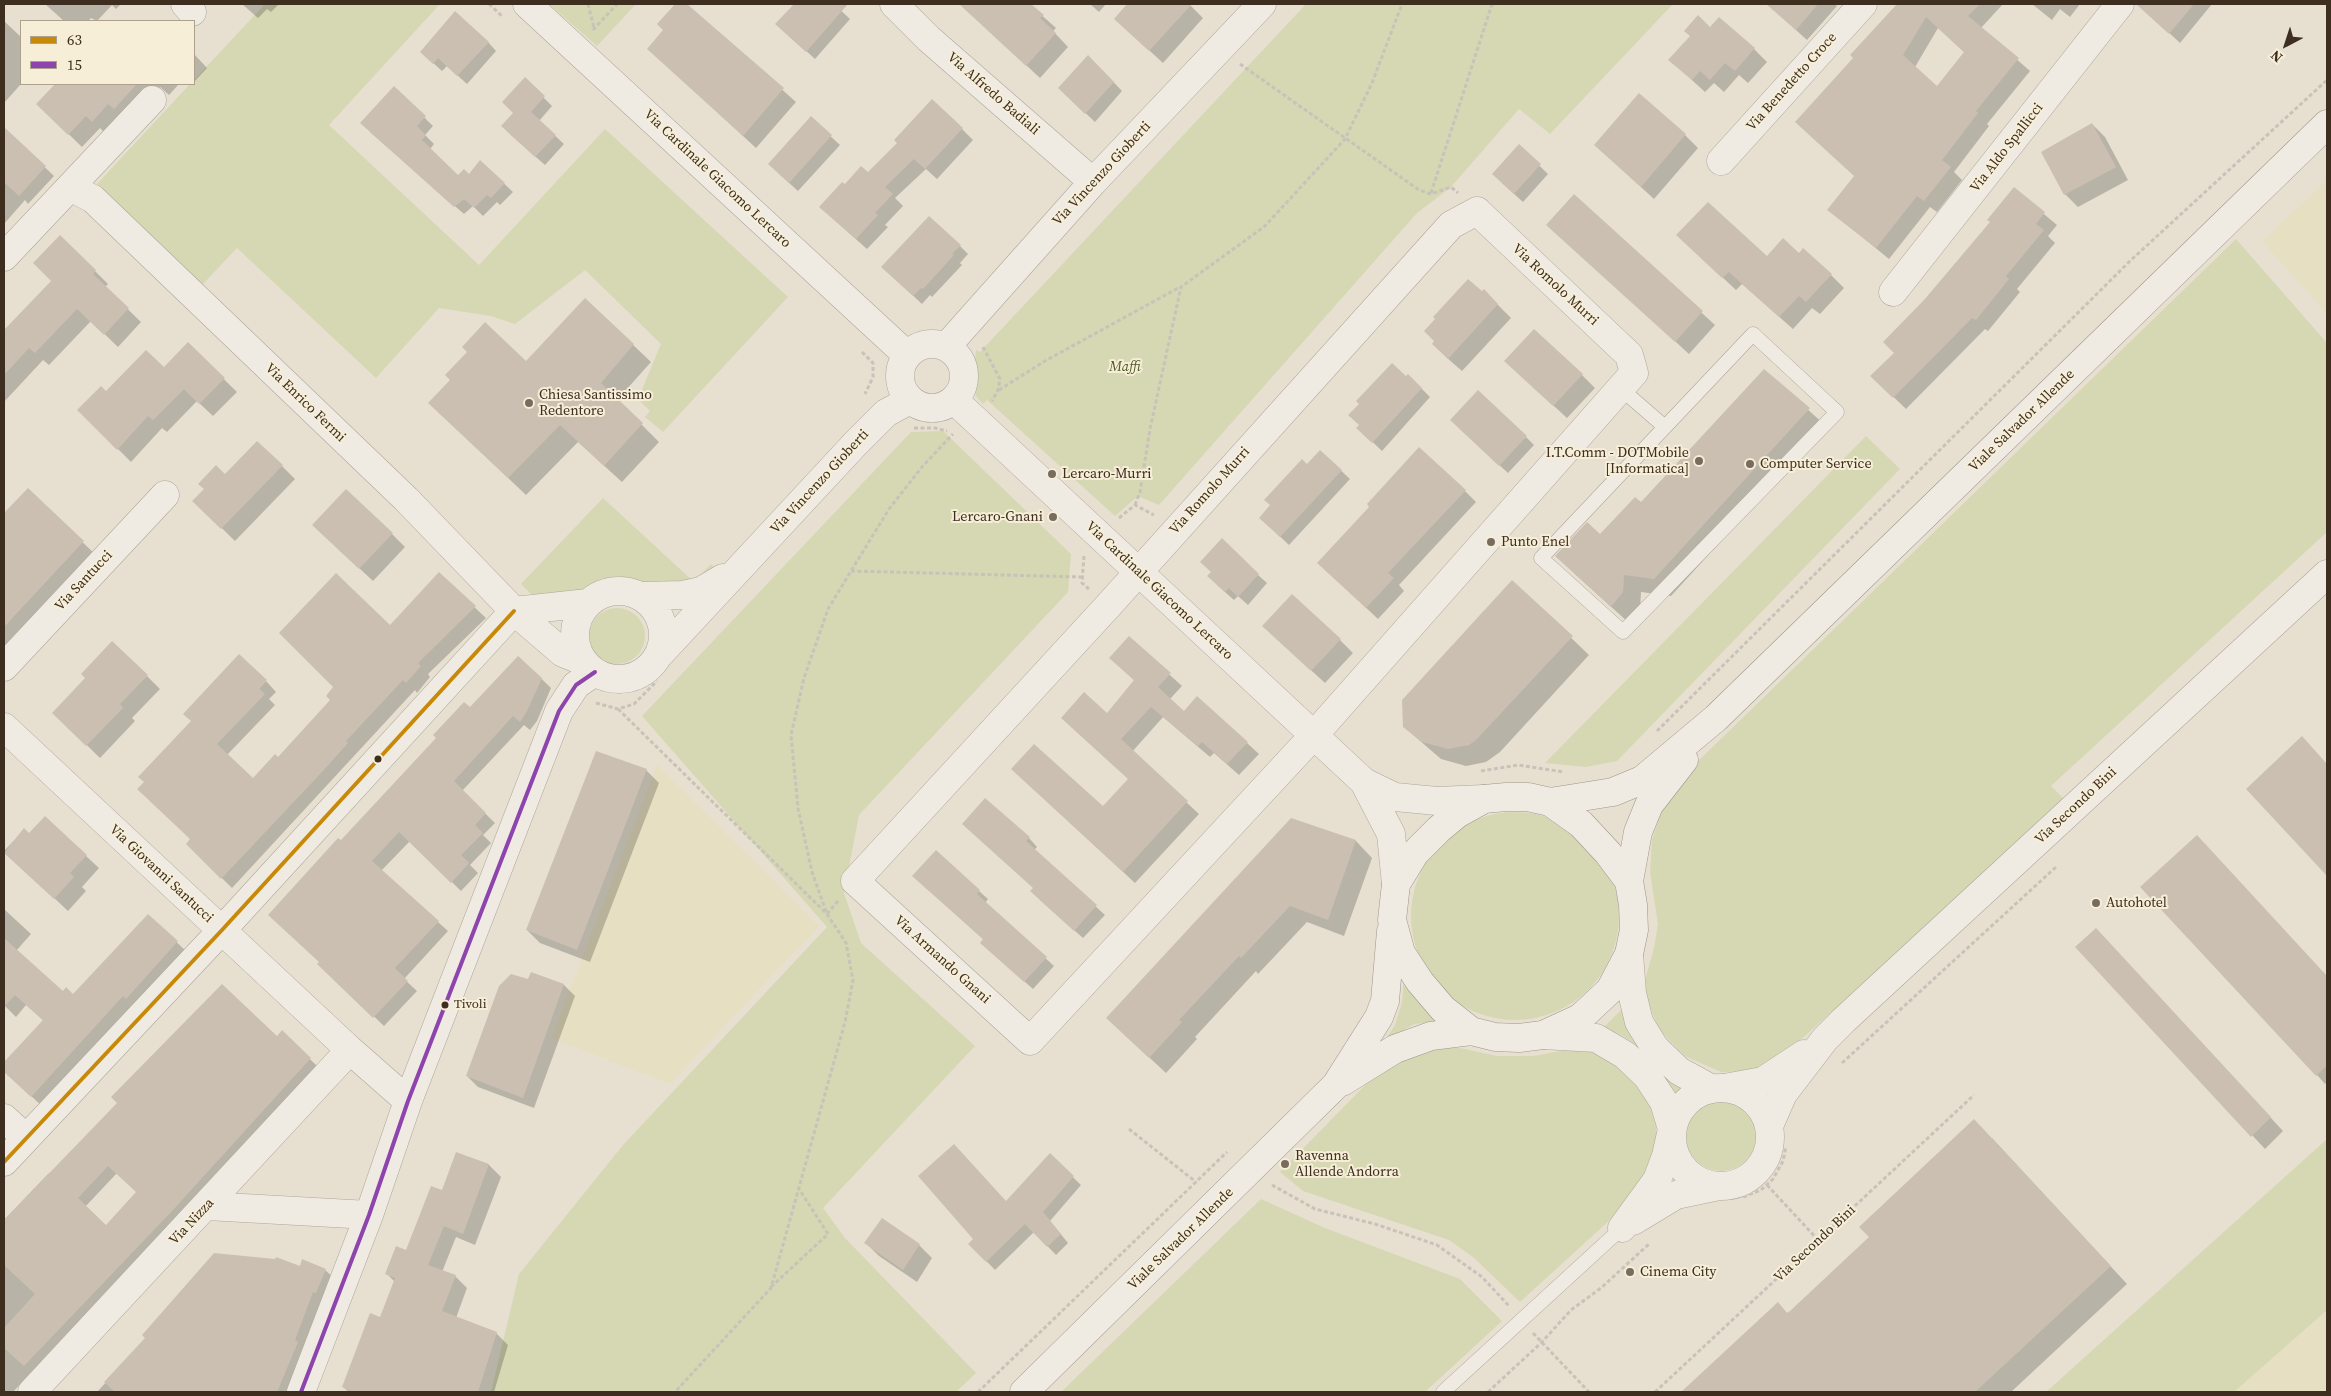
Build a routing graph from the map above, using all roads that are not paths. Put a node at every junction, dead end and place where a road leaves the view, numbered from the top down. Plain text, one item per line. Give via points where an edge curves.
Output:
1 (894, 4) edge
2 (1262, 4) edge
3 (1863, 4) edge
4 (2120, 4) edge
5 (518, 13) edge
6 (152, 100) dead end
7 (2327, 124) edge
8 (1721, 161) dead end
9 (1093, 182) junction
10 (82, 193) junction
11 (4, 257) edge
12 (1893, 292) dead end
13 (946, 346) junction
14 (907, 355) junction
15 (1620, 388) junction
16 (910, 400) junction
17 (954, 400) junction
18 (1665, 427) junction
19 (165, 495) dead end
20 (1137, 571) junction
21 (735, 572) junction
22 (2327, 574) edge
23 (642, 596) junction
24 (588, 602) junction
25 (514, 611) junction
26 (659, 655) junction
27 (4, 667) edge
28 (589, 667) junction
29 (1716, 718) junction
30 (4, 727) edge
31 (1314, 735) junction
32 (1364, 782) junction
33 (1484, 800) junction
34 (1550, 802) junction
35 (1629, 881) junction
36 (1396, 884) junction
37 (1392, 920) junction
38 (222, 930) junction
39 (1629, 954) junction
40 (1471, 1031) junction
41 (1543, 1035) junction
42 (1825, 1039) junction
43 (350, 1050) junction
44 (1336, 1085) junction
45 (1718, 1088) junction
46 (408, 1101) junction
47 (4, 1118) edge
48 (1769, 1126) junction
49 (1672, 1129) junction
50 (26, 1138) junction
51 (4, 1162) edge
52 (1719, 1186) junction
53 (206, 1206) junction
54 (369, 1215) junction
55 (1622, 1228) junction
56 (32, 1392) edge
57 (301, 1392) edge
58 (1024, 1392) edge
59 (1443, 1392) edge

1 - 9 street, Via Alfredo Badiali via 929,39
2 - 9 street, Via Vincenzo Gioberti
3 - 8 street, Via Benedetto Croce
4 - 12 street, Via Aldo Spallicci
5 - 14 street, Via Cardinale Giacomo Lercaro
6 - 10 street
7 - 29 street, Viale Salvador Allende
9 - 13 street, Via Vincenzo Gioberti
10 - 11 street
10 - 25 street, Via Enrico Fermi via 406,499
13 - 14 street via 925,344
13 - 17 street via 961,361 964,371 964,381
14 - 16 street via 900,383
15 - 18 lane
15 - 20 street, Via Romolo Murri via 1634,373 1629,355 1477,211 1450,225
15 - 31 street, Via Romolo Murri
16 - 17 street via 927,408 937,408
16 - 21 street, Via Vincenzo Gioberti via 886,413
17 - 20 street, Via Cardinale Giacomo Lercaro via 965,427
18 - 18 lane via 1541,558 1623,632 1837,412 1754,334
19 - 27 street, Via Santucci
20 - 31 street, Via Cardinale Giacomo Lercaro
20 - 31 street, Via Armando Gnani via 855,881 1030,1041
21 - 23 street, Via Vincenzo Gioberti via 701,590 683,595
21 - 26 street, Via Vincenzo Gioberti
22 - 42 street, Via Secondo Bini
23 - 24 street, Via Vincenzo Gioberti via 614,591
23 - 26 street via 652,605 661,622 663,642
24 - 25 street
24 - 28 street via 575,625 574,637 577,650
25 - 28 street, Via Enrico Fermi via 563,654
25 - 38 street
26 - 28 street, Via Vincenzo Gioberti via 642,673 631,678 618,680
28 - 46 street via 558,711
29 - 34 street, Viale Salvador Allende via 1642,780 1613,792
29 - 35 street, Viale Salvador Allende via 1649,805 1638,832
30 - 38 street, Via Giovanni Santucci
31 - 32 street, Via Cardinale Giacomo Lercaro
32 - 33 street, Via Cardinale Giacomo Lercaro via 1396,797 1437,801
32 - 36 street, Via Cardinale Giacomo Lercaro via 1391,834
33 - 34 street via 1506,796
33 - 36 street via 1439,828 1415,853
34 - 35 street via 1581,824
35 - 39 street via 1634,905 1634,930
36 - 37 street, Viale Salvador Allende
37 - 40 street via 1401,953 1420,982 1443,1009
37 - 44 street, Viale Salvador Allende via 1384,1001 1379,1017
38 - 43 street, Via Giovanni Santucci
38 - 50 street
39 - 41 street via 1610,990 1580,1018
39 - 45 street via 1632,993 1639,1022 1655,1048 1679,1071
40 - 41 street via 1495,1037
40 - 44 street, Viale Salvador Allende via 1431,1036 1395,1049
41 - 49 street via 1596,1038 1625,1055 1647,1076 1664,1102
42 - 45 street, Via Secondo Bini via 1763,1081
42 - 48 street, Via Secondo Bini via 1783,1094
43 - 46 street, Via Giovanni Santucci
43 - 53 street, Via Nizza
44 - 58 street, Viale Salvador Allende
45 - 48 street via 1739,1092 1752,1099 1763,1111
45 - 49 street via 1698,1094 1686,1103
46 - 54 street
47 - 50 street
48 - 52 street via 1767,1155 1759,1168 1734,1185
49 - 52 street via 1678,1162 1696,1179
49 - 55 street via 1657,1180
50 - 51 street
52 - 55 street via 1676,1195
53 - 54 street
53 - 56 street, Via Nizza
54 - 57 street
55 - 59 lane

